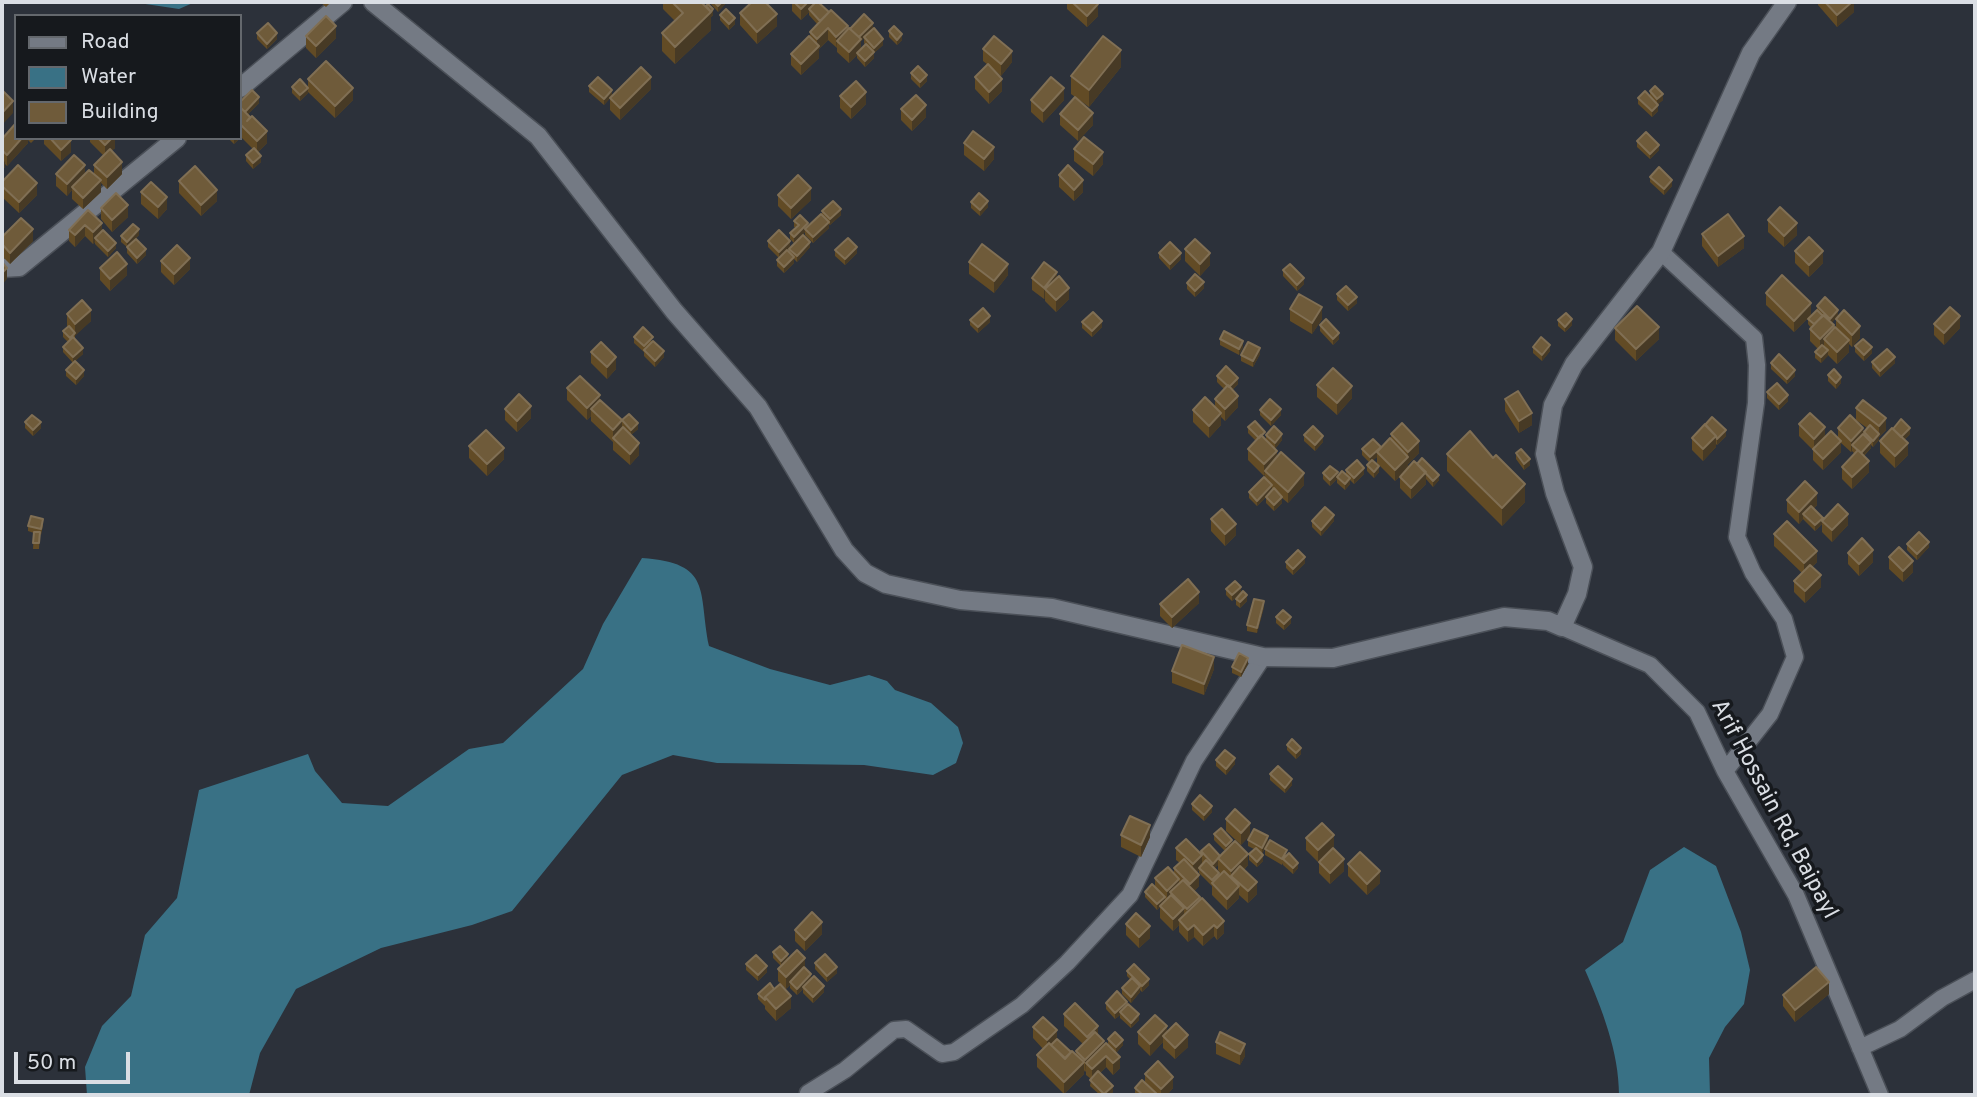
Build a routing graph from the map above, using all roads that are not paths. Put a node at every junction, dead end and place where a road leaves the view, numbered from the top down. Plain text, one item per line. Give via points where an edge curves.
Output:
1 (342, 2) edge
2 (373, 2) edge
3 (1787, 2) edge
4 (242, 86) edge
5 (175, 140) edge
6 (1661, 252) junction
7 (2, 268) edge
8 (1562, 627) junction
9 (1263, 657) junction
10 (1725, 771) junction
11 (1975, 980) edge
12 (1860, 1048) junction
13 (808, 1093) dead end
14 (1880, 1095) edge

1 - 4 street
2 - 9 street, Arif Hossain Rd, Baipayl via 538,136 674,311 758,407 844,550 865,573 915,592 1052,608
3 - 6 street via 1751,53
5 - 7 street via 19,267
6 - 8 street via 1574,364 1553,405 1545,454 1583,567
6 - 10 street via 1754,338 1756,403 1737,537 1753,573 1784,619 1796,657 1770,714
8 - 9 street, Arif Hossain Rd, Baipayl via 1548,621 1504,617 1333,658
8 - 10 street, Arif Hossain Rd, Baipayl via 1650,665 1697,712
9 - 13 street via 1194,761 1130,895 1067,963 1022,1005 954,1052 942,1054 906,1029 894,1030
10 - 12 street, Arif Hossain Rd, Baipayl via 1796,895
11 - 12 street via 1900,1029
12 - 14 street, Arif Hossain Rd, Baipayl

